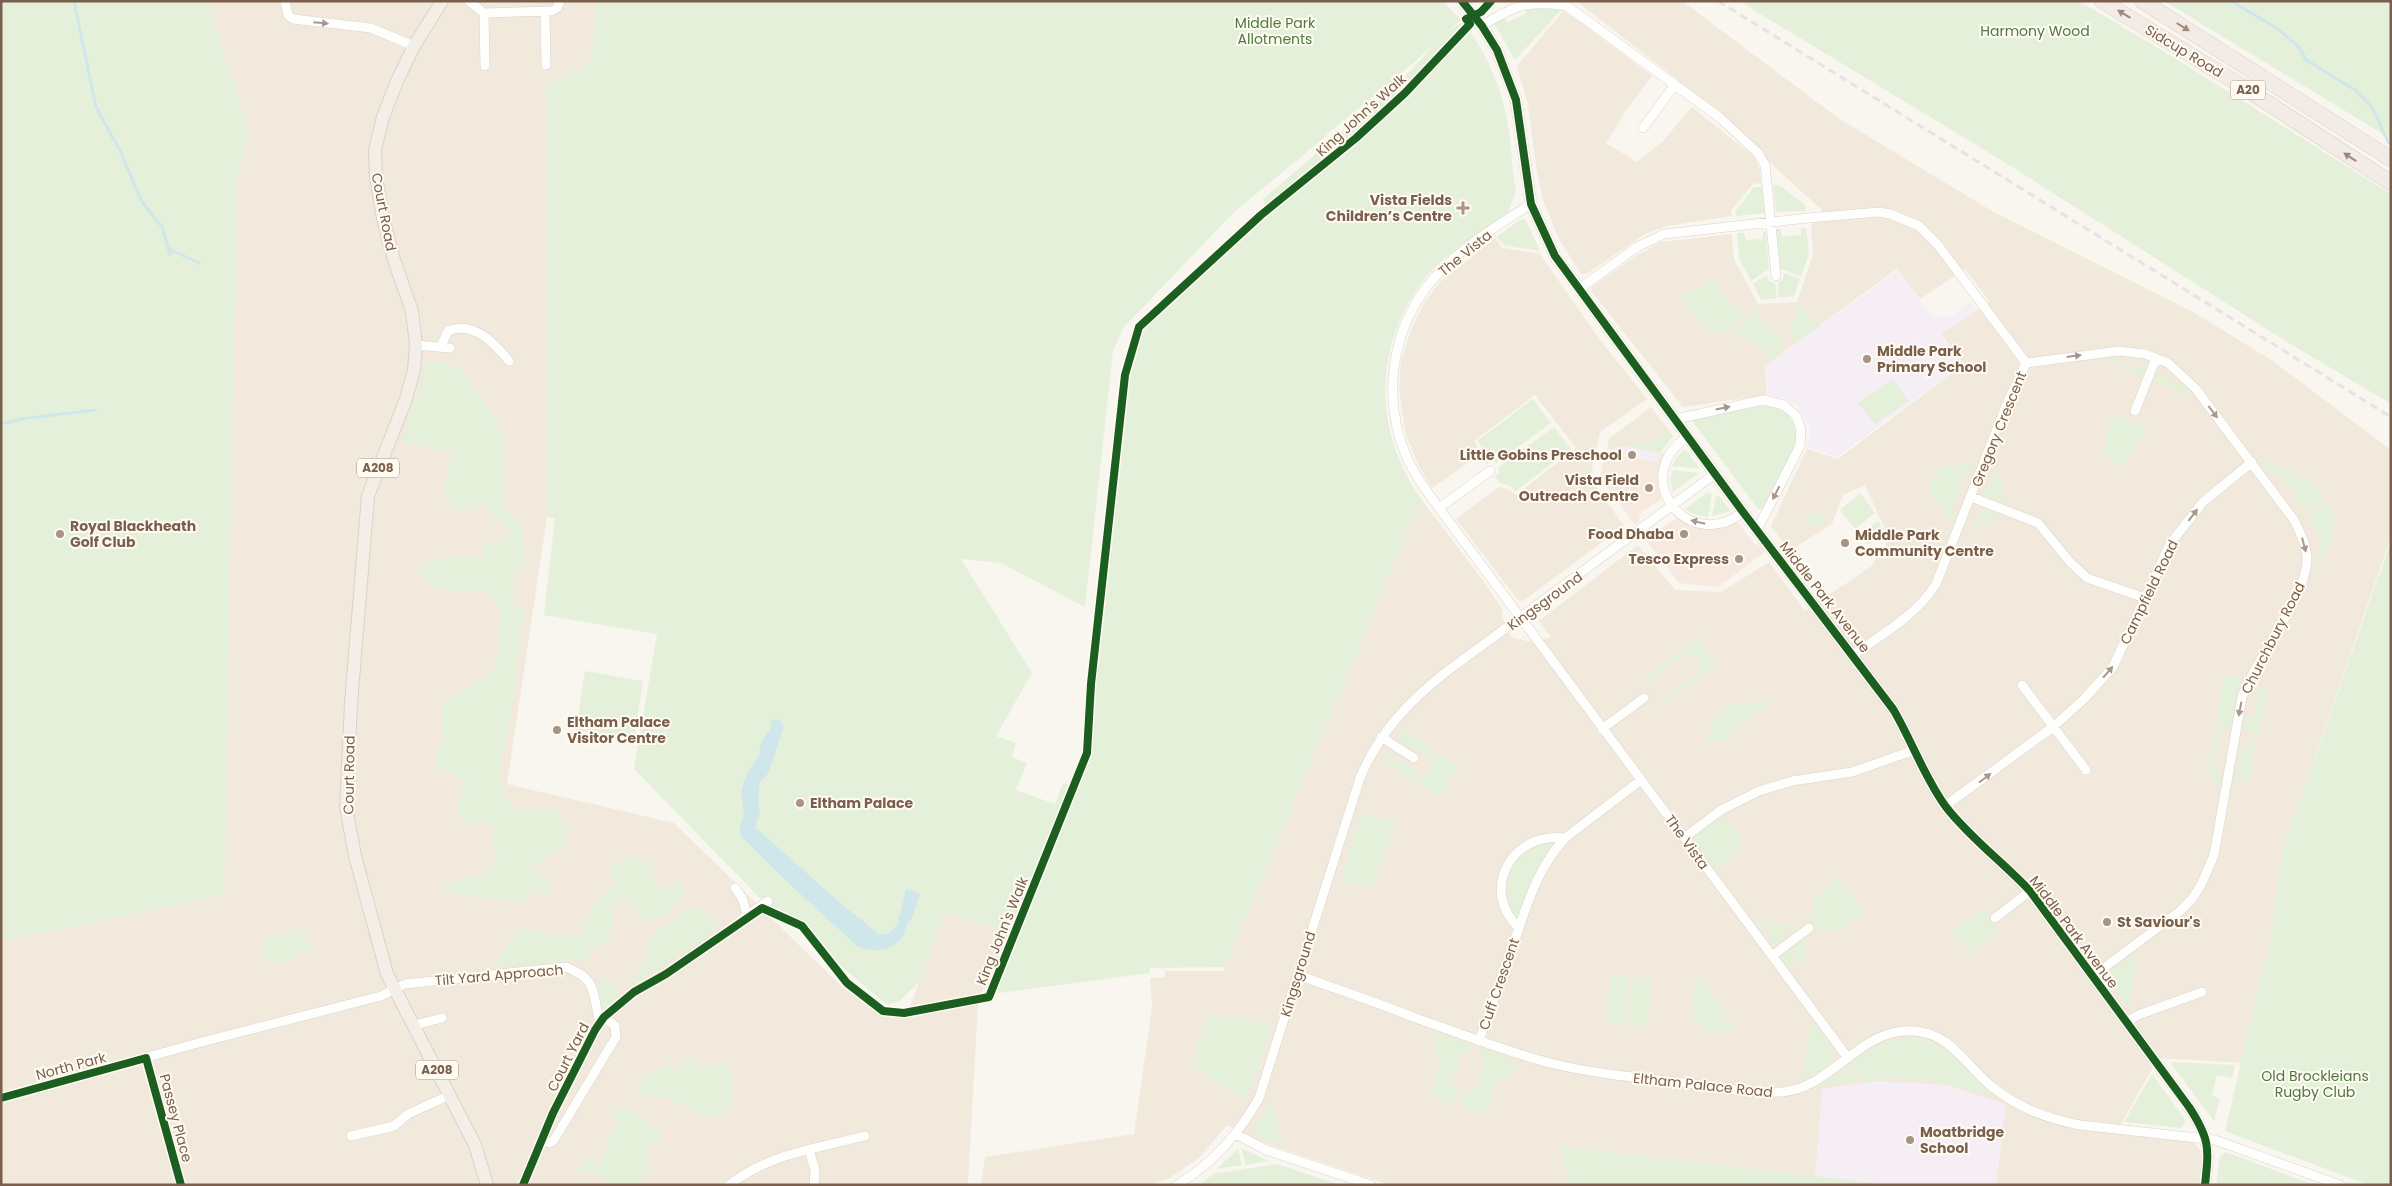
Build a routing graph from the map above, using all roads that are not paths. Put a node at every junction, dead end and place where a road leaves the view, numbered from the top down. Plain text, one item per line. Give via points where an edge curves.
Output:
1 (285, 1) edge
2 (442, 1) edge
3 (469, 1) edge
4 (560, 1) edge
5 (1462, 1) edge
6 (2102, 1) edge
7 (2142, 1) edge
8 (545, 12) junction
9 (484, 13) junction
10 (1482, 26) junction
11 (414, 46) junction
12 (485, 66) dead end
13 (546, 66) dead end
14 (1674, 86) junction
15 (1642, 128) dead end
16 (2391, 159) edge
17 (2391, 183) edge
18 (1530, 204) junction
19 (1771, 222) junction
20 (1776, 276) dead end
21 (1579, 289) junction
22 (416, 345) junction
23 (2156, 358) junction
24 (510, 361) dead end
25 (2026, 363) junction
26 (2134, 411) dead end
27 (1676, 419) junction
28 (1688, 436) junction
29 (2252, 462) junction
30 (1490, 471) dead end
31 (1716, 473) junction
32 (1971, 497) junction
33 (1672, 506) junction
34 (1439, 508) junction
35 (1743, 512) junction
36 (1757, 530) junction
37 (2146, 598) junction
38 (1520, 618) junction
39 (1853, 655) junction
40 (2022, 685) dead end
41 (1644, 698) dead end
42 (2053, 727) junction
43 (1602, 729) junction
44 (1089, 735) dead end
45 (1381, 737) junction
46 (1915, 750) junction
47 (1414, 758) dead end
48 (2086, 770) dead end
49 (1641, 780) junction
50 (1946, 806) junction
51 (1564, 838) junction
52 (1684, 838) junction
53 (735, 888) dead end
54 (2030, 892) junction
55 (765, 904) joint
56 (748, 917) junction
57 (1994, 918) dead end
58 (1519, 928) junction
59 (1810, 928) dead end
60 (1772, 956) junction
61 (1298, 975) junction
62 (2093, 976) junction
63 (393, 988) junction
64 (2202, 992) dead end
65 (442, 1018) dead end
66 (602, 1019) junction
67 (2127, 1022) junction
68 (415, 1026) junction
69 (1479, 1041) junction
70 (146, 1058) junction
71 (1848, 1058) junction
72 (450, 1095) junction
73 (1, 1098) edge
74 (1236, 1134) junction
75 (351, 1136) dead end
76 (865, 1136) dead end
77 (2206, 1138) junction
78 (542, 1140) junction
79 (810, 1150) junction
80 (181, 1185) edge
81 (487, 1185) edge
82 (523, 1185) edge
83 (729, 1185) edge
84 (814, 1185) edge
85 (1177, 1185) edge
86 (1371, 1185) edge
87 (2205, 1185) edge
88 (2340, 1185) edge

1 -> 11 street via 288,15 293,19 371,28
2 - 11 main road, Court Road / A208
3 - 9 street
4 - 8 street via 557,8
5 - 10 street, Middle Park Avenue
17 -> 6 highway, Sidcup Road / A20 via 2240,84
7 -> 16 highway, Sidcup Road / A20
8 - 9 street
8 - 13 street
9 - 12 street
10 - 14 street via 1520,4 1547,2 1567,6
10 - 18 street, Middle Park Avenue via 1497,50 1516,100
11 - 22 main road, Court Road / A208 via 383,117 374,164 388,243 412,311
14 - 15 street
14 - 19 street via 1720,117 1758,153 1765,165
18 - 21 street, Middle Park Avenue via 1555,256
18 - 34 street, The Vista via 1476,242 1434,278 1412,312 1397,348 1392,386 1399,435 1408,461
19 - 20 street
19 - 21 street, Gregory Crescent via 1664,234 1633,250
19 - 25 street, Gregory Crescent via 1879,212 1907,219 1924,229 1938,245
21 - 27 street, Middle Park Avenue
22 - 24 street via 445,347 448,331 464,328 490,340
22 - 63 main road, Court Road / A208 via 414,370 406,399 368,496 346,807 374,932
25 -> 23 street, Churchbury Road via 2119,351
23 - 26 street
23 -> 29 street, Churchbury Road via 2186,378
25 - 32 street, Gregory Crescent
27 - 28 street, Middle Park Avenue
27 -> 36 street via 1763,400 1779,403 1793,412 1801,429 1800,446
28 - 31 street, Middle Park Avenue
28 - 33 street via 1670,453 1663,469 1663,488
37 -> 29 street, Campfield Road via 2170,544 2203,502
29 -> 62 street, Churchbury Road via 2299,529 2306,549 2300,588 2248,680 2214,855 2201,884 2180,911
30 - 34 street
31 - 33 street, Kingsground
31 - 35 street, Middle Park Avenue
32 - 37 street via 2038,522 2087,578
32 - 39 street, Gregory Crescent via 1928,597
35 -> 33 street via 1720,523 1703,525 1687,519
33 - 38 street, Kingsground
34 - 38 street, The Vista
35 - 36 street, Middle Park Avenue
36 - 39 street, Middle Park Avenue
42 -> 37 street, Campfield Road via 2113,667
38 - 43 street, The Vista
38 - 45 street, Kingsground via 1427,687
39 - 46 street, Middle Park Avenue via 1893,709
40 - 42 street
41 - 43 street
42 - 48 street
50 -> 42 street, Campfield Road
43 - 49 street, The Vista
44 - 55 street, King John's Walk via 1087,753 989,997 904,1013 883,1010 847,983 802,926
45 - 47 street
45 - 61 street, Kingsground via 1360,778
46 - 50 street, Middle Park Avenue via 1932,786
46 - 52 street via 1852,772 1785,783 1759,791 1721,810
49 - 51 street, Cuff Crescent
49 - 52 street, The Vista
50 - 54 street, Middle Park Avenue
51 - 58 street, Cuff Crescent via 1544,863
51 - 58 street, Cuff Crescent via 1550,836 1526,845 1507,866 1502,878 1503,900 1511,920
52 - 60 street, The Vista
53 - 56 street
54 - 57 street, Middle Park Avenue
54 - 62 street, Middle Park Avenue
55 - 56 street, Court Yard
56 - 66 street, Court Yard via 666,974 634,992
58 - 69 street, Cuff Crescent
59 - 60 street
60 - 71 street, The Vista
61 - 69 street, Eltham Palace Road
61 - 74 street, Kingsground via 1265,1082
62 - 67 street, Middle Park Avenue
63 - 66 street, Tilt Yard Approach via 404,984 566,967 584,974
63 - 68 main road, Court Road / A208
63 - 70 street, North Park via 381,996
64 - 67 street
65 - 68 street
66 - 78 street, Court Yard
66 - 78 street, Tilt Yard Approach via 615,1026 616,1037 554,1140 550,1143
67 - 77 street, Middle Park Avenue via 2189,1108
68 - 72 main road, Court Road / A208
69 - 71 street, Eltham Palace Road via 1605,1074 1773,1092 1805,1087
70 - 73 street, North Park
70 - 80 street, Passey Place
71 - 77 street, Eltham Palace Road via 1884,1035 1914,1031 1929,1034 1956,1049 1997,1090 2034,1112 2080,1125
72 - 75 street via 408,1114 394,1126
72 - 81 main road, Court Road / A208 via 475,1145
74 - 85 street, Kingsground via 1203,1168
74 - 86 street via 1266,1150
76 - 79 street
77 - 87 street, Middle Park Avenue
77 - 88 street, Eltham Palace Road via 2225,1142
78 - 82 street, Court Yard
79 - 83 street via 762,1164
79 - 84 street via 815,1170

